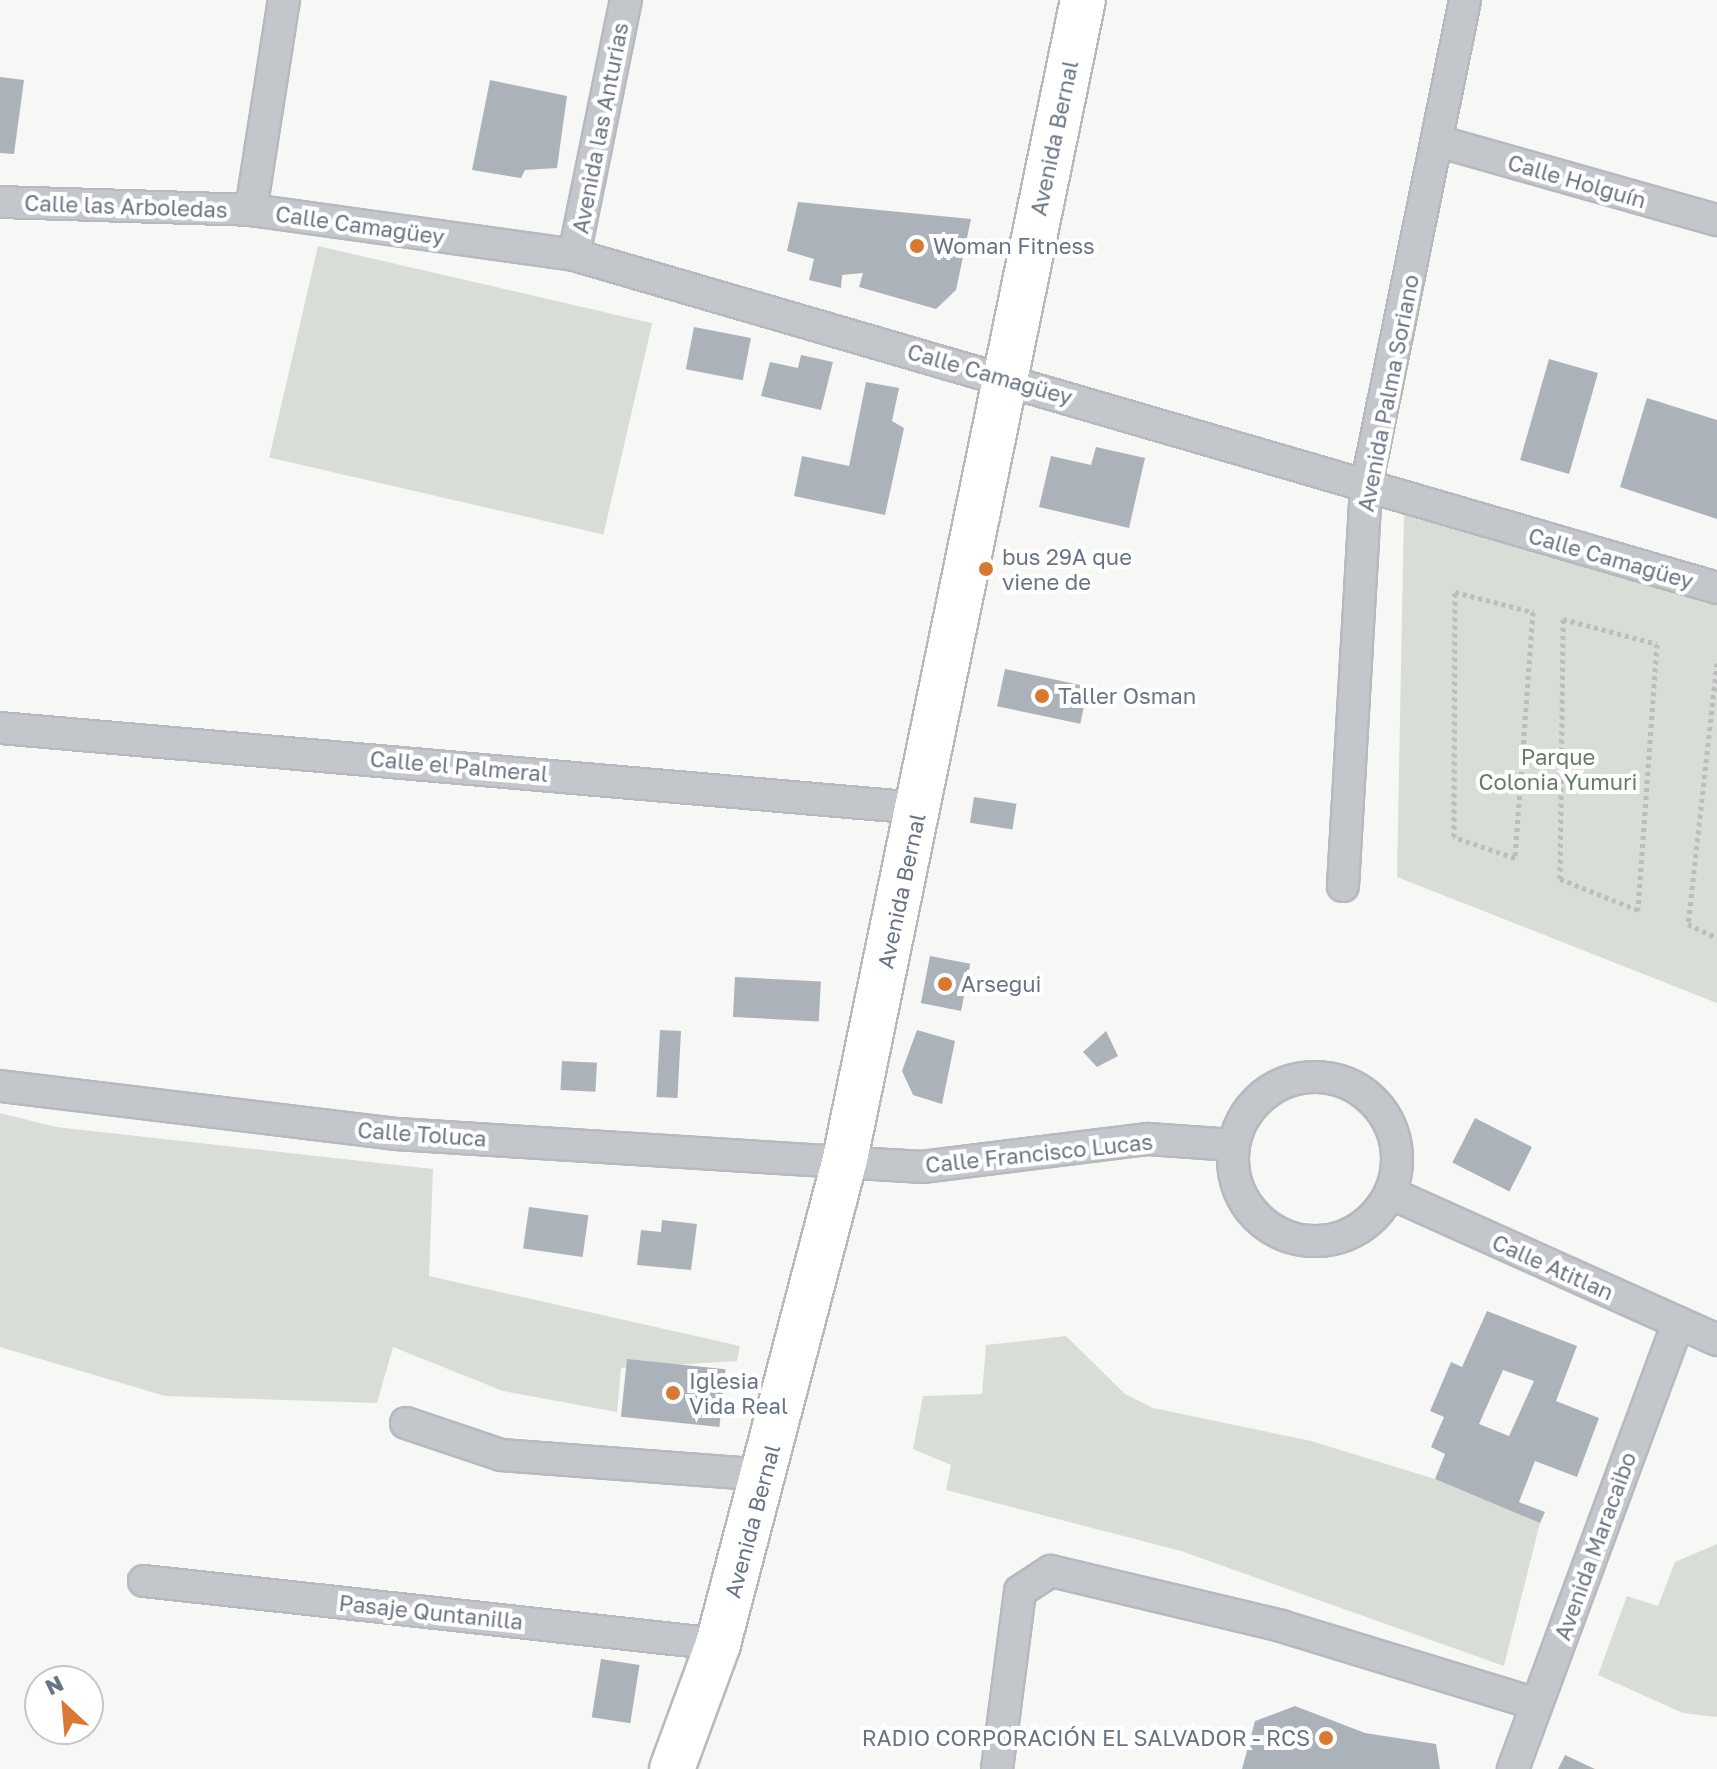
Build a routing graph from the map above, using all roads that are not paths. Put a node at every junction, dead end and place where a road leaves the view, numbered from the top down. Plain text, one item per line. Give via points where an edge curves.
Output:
1 (284, 0) edge
2 (626, 0) edge
3 (1083, 0) edge
4 (1465, 0) edge
5 (1437, 141) junction
6 (0, 202) edge
7 (251, 210) junction
8 (1717, 220) edge
9 (574, 255) junction
10 (1005, 377) junction
11 (1366, 487) junction
12 (1717, 588) edge
13 (0, 728) edge
14 (919, 808) junction
15 (1343, 886) dead end
16 (0, 1086) edge
17 (1233, 1145) junction
18 (845, 1159) junction
19 (1390, 1193) junction
20 (1678, 1323) junction
21 (1717, 1340) edge
22 (406, 1423) dead end
23 (766, 1475) junction
24 (144, 1581) dead end
25 (718, 1644) junction
26 (1536, 1704) junction
27 (672, 1769) edge
28 (997, 1769) edge
29 (1513, 1769) edge

1 - 7 street
2 - 9 street, Avenida las Anturias
3 - 10 main road, Avenida Bernal
4 - 5 street, Avenida Palma Soriano
5 - 8 street, Calle Holguín
5 - 11 street, Avenida Palma Soriano
6 - 7 street, Calle las Arboledas
7 - 9 street, Calle Camagüey
9 - 10 street, Calle Camagüey
10 - 11 street, Calle Camagüey
10 - 14 main road, Avenida Bernal
11 - 12 street, Calle Camagüey
11 - 15 street, Avenida Palma Soriano
13 - 14 street, Calle el Palmeral
14 - 18 main road, Avenida Bernal
16 - 18 street, Calle Toluca via 397,1134
17 - 18 street, Calle Francisco Lucas via 1148,1139 922,1167
17 - 19 street via 1242,1198 1282,1234 1335,1239 1359,1228
17 - 19 street via 1242,1119 1277,1085 1326,1077 1349,1083 1370,1097 1395,1137
18 - 23 main road, Avenida Bernal
19 - 20 street, Calle Atitlan
20 - 21 street, Calle Atitlan
20 - 26 street, Avenida Maracaibo
22 - 23 street via 501,1455
23 - 25 main road, Avenida Bernal
24 - 25 street, Pasaje Quntanilla
25 - 27 main road, Avenida Bernal
26 - 28 street via 1281,1626 1051,1571 1020,1591
26 - 29 street, Avenida Maracaibo

